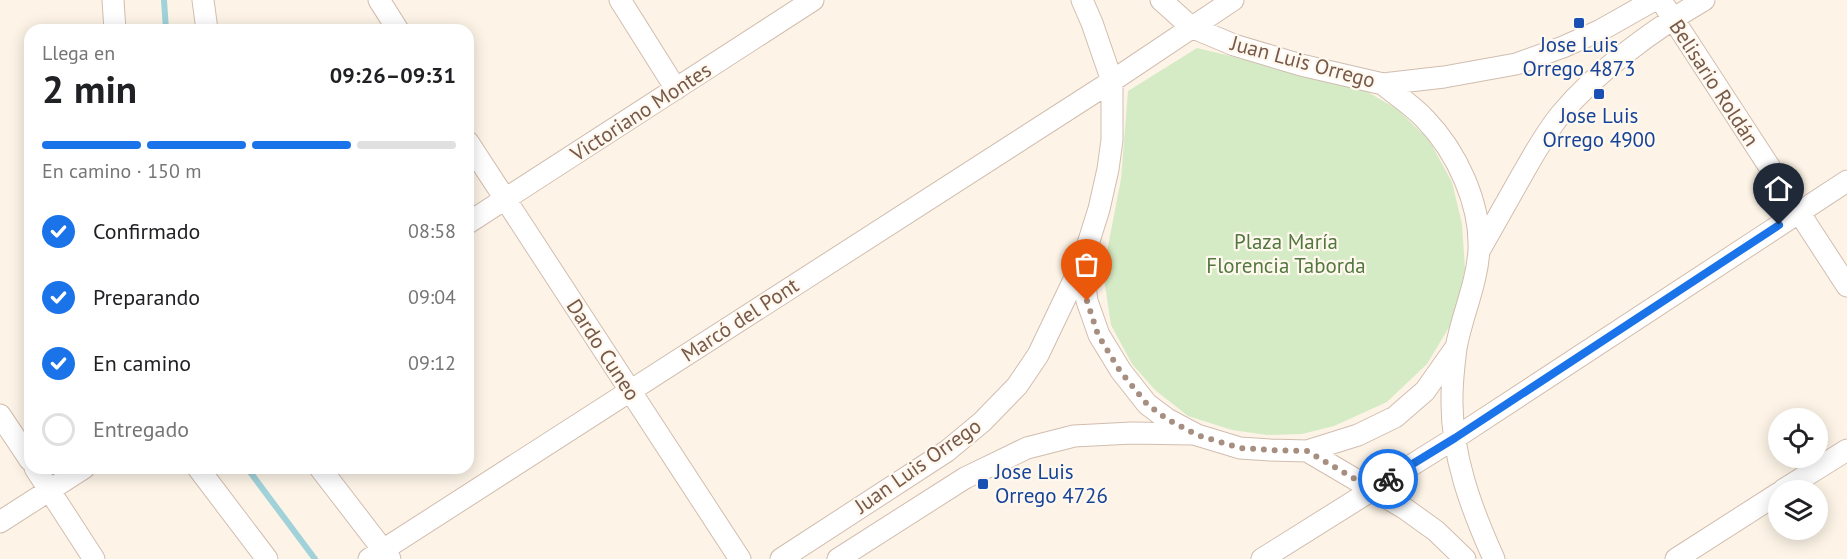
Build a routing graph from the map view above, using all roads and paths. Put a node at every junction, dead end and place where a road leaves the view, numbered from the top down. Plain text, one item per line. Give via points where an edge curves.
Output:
1 (112, 0) edge
2 (203, 0) edge
3 (379, 0) edge
4 (620, 0) edge
5 (813, 0) edge
6 (1082, 0) edge
7 (1161, 0) edge
8 (1233, 0) edge
9 (1654, 0) edge
10 (1661, 0) edge
11 (1704, 0) edge
12 (1673, 18) junction
13 (114, 24) edge
14 (206, 24) edge
15 (394, 24) edge
16 (1191, 27) junction
17 (1112, 81) junction
18 (1383, 84) junction
19 (676, 88) junction
20 (474, 151) edge
21 (1847, 181) edge
22 (505, 200) junction
23 (1798, 213) junction
24 (474, 219) edge
25 (1479, 251) junction
26 (1082, 263) junction
27 (1847, 286) edge
28 (1456, 347) junction
29 (630, 391) junction
30 (0, 415) edge
31 (1197, 435) junction
32 (1455, 438) junction
33 (1847, 450) edge
34 (24, 451) edge
35 (1307, 451) junction
36 (39, 474) edge
37 (75, 474) edge
38 (203, 474) edge
39 (324, 474) edge
40 (1799, 480) edge
41 (1372, 489) junction
42 (50, 490) junction
43 (1768, 500) edge
44 (0, 522) edge
45 (381, 556) edge
46 (94, 559) edge
47 (267, 559) edge
48 (740, 559) edge
49 (781, 559) edge
50 (838, 559) edge
51 (1262, 559) edge
52 (1465, 559) edge
53 (1494, 559) edge
54 (1676, 559) edge

1 - 13 street
2 - 14 street
3 - 15 street
4 - 19 street
5 - 19 street, Victoriano Montes
6 - 17 street, Juan Luis Orrego
7 - 16 street, Juan Luis Orrego
8 - 16 street
9 - 18 street, Juan Luis Orrego via 1563,47 1516,64
10 - 12 street, Belisario Roldán
11 - 12 street
12 - 23 street, Belisario Roldán
12 - 25 street via 1584,88 1560,115
16 - 17 street, Marcó del Pont
16 - 18 street, Juan Luis Orrego via 1234,45
17 - 26 street, Juan Luis Orrego via 1108,169
17 - 29 street, Marcó del Pont
18 - 25 street via 1425,119 1448,148 1472,199 1478,220
19 - 22 street, Victoriano Montes
20 - 22 street, Dardo Cuneo
21 - 23 street
22 - 24 street, Victoriano Montes
22 - 29 street, Dardo Cuneo
23 - 27 street, Belisario Roldán
23 - 32 street
25 - 28 street
26 - 31 street via 1087,301 1098,335 1120,371 1147,404
26 - 49 street, Juan Luis Orrego via 1038,355 1017,386 982,422 946,451
28 - 32 street via 1452,398
28 - 35 street via 1425,391 1395,417 1358,435
29 - 45 street, Marcó del Pont
29 - 48 street, Dardo Cuneo
30 - 34 street
31 - 35 street via 1240,448
31 - 50 street, Juan Luis Orrego via 1074,436 1027,448 965,478
32 - 41 street
32 - 53 street via 1461,472
33 - 40 street
35 - 41 street
36 - 42 street
37 - 42 street
38 - 47 street
39 - 45 street
41 - 51 street
41 - 52 street via 1436,531
42 - 44 street
42 - 46 street
43 - 54 street

